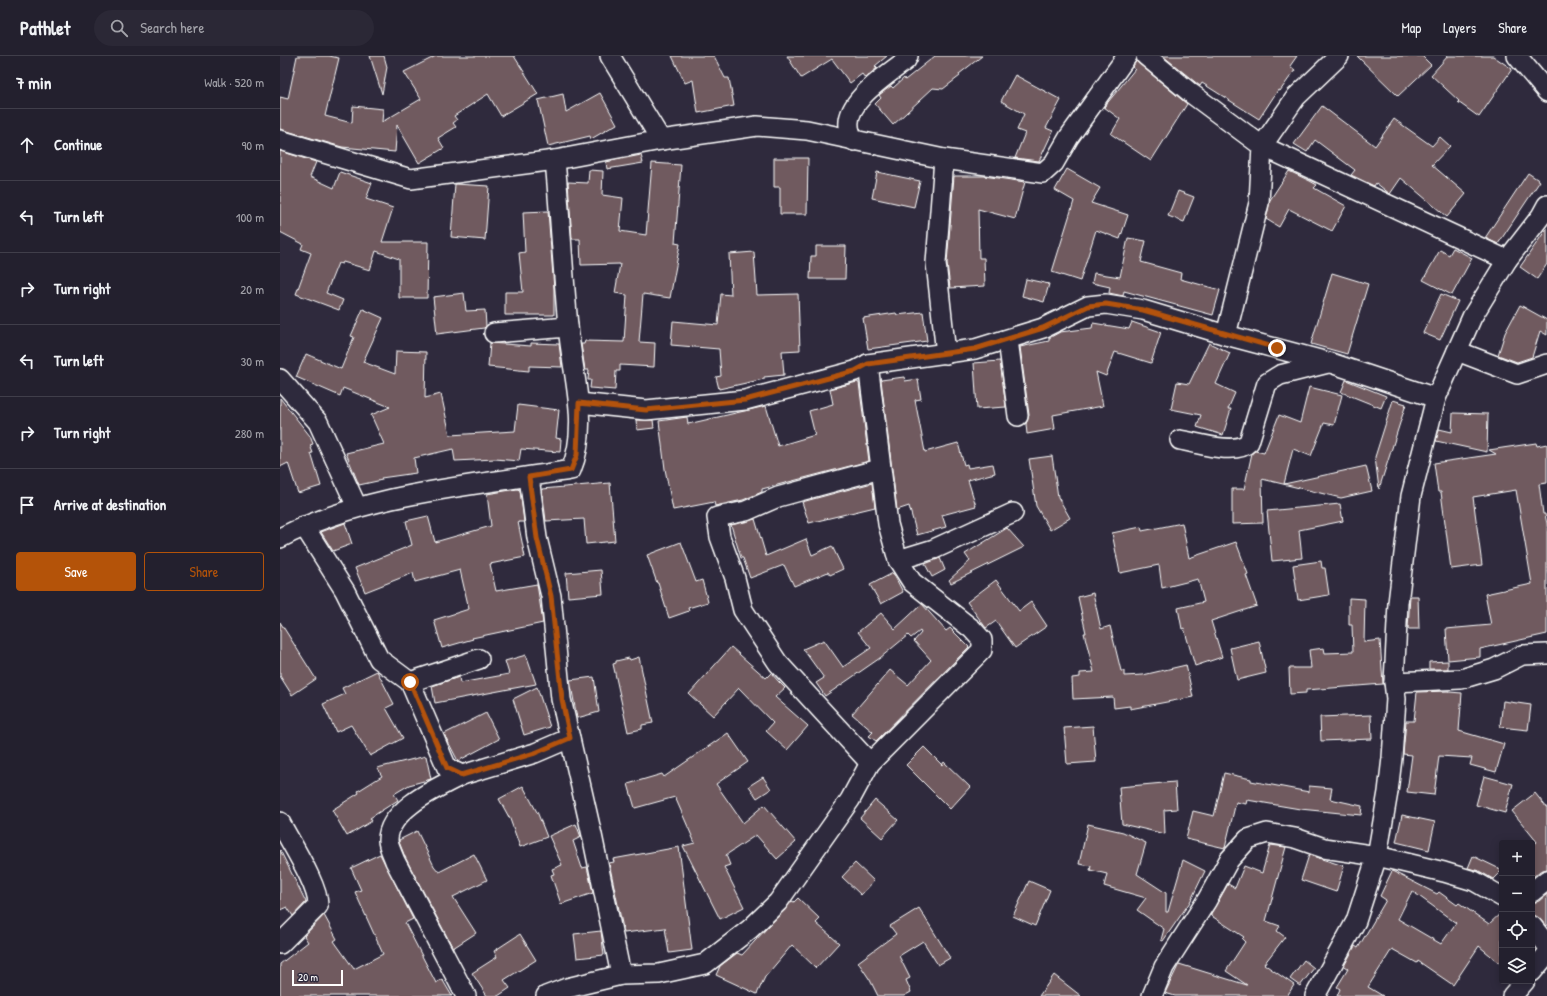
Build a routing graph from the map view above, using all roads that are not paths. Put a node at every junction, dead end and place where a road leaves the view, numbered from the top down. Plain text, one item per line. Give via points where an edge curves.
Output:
1 (610, 56) edge
2 (908, 56) edge
3 (1127, 56) edge
4 (1146, 56) edge
5 (1339, 56) edge
6 (1517, 56) edge
7 (1547, 92) edge
8 (280, 140) edge
9 (661, 140) junction
10 (854, 141) junction
11 (1262, 146) junction
12 (944, 159) junction
13 (555, 160) junction
14 (1545, 213) edge
15 (1507, 260) junction
16 (568, 327) junction
17 (494, 333) dead end
18 (1226, 335) junction
19 (1008, 340) junction
20 (1277, 348) junction
21 (1457, 351) junction
22 (946, 354) junction
23 (1331, 362) junction
24 (868, 364) junction
25 (1547, 364) edge
26 (1280, 375) junction
27 (280, 379) edge
28 (1436, 398) junction
29 (579, 403) junction
30 (1018, 416) dead end
31 (1180, 440) dead end
32 (880, 469) junction
33 (529, 477) junction
34 (357, 507) junction
35 (1013, 513) dead end
36 (304, 526) junction
37 (280, 538) edge
38 (898, 560) junction
39 (1547, 654) edge
40 (479, 659) dead end
41 (410, 682) junction
42 (1394, 682) junction
43 (570, 738) junction
44 (870, 763) junction
45 (462, 775) junction
46 (280, 822) edge
47 (1377, 856) junction
48 (1547, 880) edge
49 (1535, 890) edge
50 (1499, 895) edge
51 (1535, 930) edge
52 (280, 944) edge
53 (1547, 945) edge
54 (1547, 954) edge
55 (1535, 968) edge
56 (621, 975) junction
57 (1522, 984) edge
58 (466, 996) edge
59 (546, 996) edge
60 (1152, 996) edge
61 (1315, 996) edge
62 (1512, 996) edge

1 - 9 street
2 - 10 street via 859,99 850,111 849,126
3 - 12 street via 1069,137 1054,164 1043,172
4 - 11 street
5 - 11 street via 1296,97
6 - 7 street
8 - 13 street via 411,179
9 - 10 street via 757,126 807,130
9 - 13 street
10 - 12 street
11 - 15 street
11 - 18 street via 1259,203
12 - 22 street via 936,263
13 - 16 street
14 - 15 street
15 - 21 street via 1472,317
16 - 17 street
16 - 29 street
18 - 19 street via 1143,310 1106,304 1088,306 1043,328
18 - 20 street
19 - 22 street
19 - 30 street
20 - 23 street
20 - 26 street
21 - 25 street via 1517,374
21 - 28 street
22 - 24 street
23 - 26 street
23 - 28 street
24 - 29 street via 855,371 745,400 646,410
24 - 32 street
26 - 31 street via 1266,383 1249,442 1244,447 1234,450
27 - 34 street via 318,422
28 - 42 street via 1411,496 1398,603
29 - 33 street via 577,455 571,470
32 - 38 street via 888,524
32 - 44 street via 778,497 746,511 717,517 720,537 743,610 778,663
33 - 34 street via 436,491
33 - 43 street via 537,538 551,596 562,699
34 - 36 street
35 - 38 street via 934,549
36 - 37 street
36 - 41 street via 345,591 379,659
38 - 44 street via 912,582 972,629 982,640 982,650
39 - 42 street via 1522,655 1494,669 1461,679
40 - 41 street
41 - 45 street via 447,768
42 - 47 street via 1396,699 1392,758
43 - 45 street via 535,753
43 - 56 street
44 - 56 street via 850,800 778,902 750,929 705,964 659,974
45 - 58 street via 424,794 409,806 391,824 388,840 395,861
46 - 52 street via 309,876 318,900 318,906
47 - 50 street via 1474,881
47 - 60 street via 1324,848 1295,838 1267,833 1248,839 1228,860 1207,900 1164,967
47 - 61 street via 1356,921
48 - 49 street
51 - 53 street
54 - 55 street
56 - 59 street via 567,988
57 - 62 street

